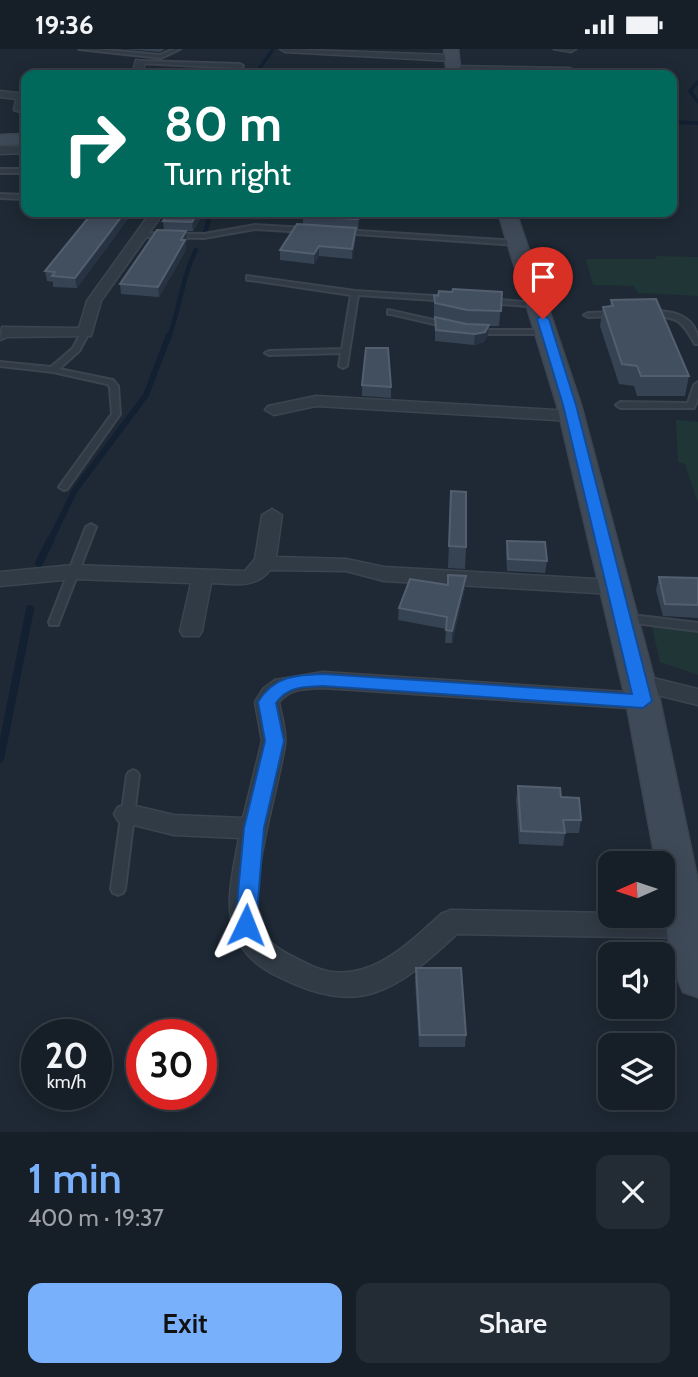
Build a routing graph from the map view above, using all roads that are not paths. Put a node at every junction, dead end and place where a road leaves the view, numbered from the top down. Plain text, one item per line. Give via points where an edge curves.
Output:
1 (81, 49) edge
2 (178, 49) edge
3 (285, 49) edge
4 (559, 49) edge
5 (571, 49) edge
6 (139, 62) joint
7 (194, 63) junction
8 (452, 63) edge
9 (138, 70) edge
10 (193, 70) edge
11 (240, 70) edge
12 (555, 70) edge
13 (0, 94) edge
14 (21, 96) edge
15 (21, 133) edge
16 (0, 134) edge
17 (21, 139) edge
18 (0, 140) edge
19 (0, 150) edge
20 (21, 150) edge
21 (0, 171) edge
22 (21, 171) edge
23 (0, 196) edge
24 (21, 197) edge
25 (154, 217) edge
26 (509, 217) edge
27 (310, 230) edge
28 (338, 232) edge
29 (141, 235) junction
30 (519, 243) junction
31 (250, 278) dead end
32 (355, 293) junction
33 (460, 300) edge
34 (473, 300) edge
35 (391, 312) dead end
36 (624, 314) edge
37 (636, 314) edge
38 (588, 315) dead end
39 (543, 319) junction
40 (453, 327) edge
41 (466, 330) edge
42 (1, 333) edge
43 (85, 333) junction
44 (698, 342) edge
45 (344, 351) junction
46 (269, 353) dead end
47 (0, 364) edge
48 (342, 366) dead end
49 (53, 370) junction
50 (698, 385) edge
51 (620, 405) dead end
52 (274, 410) dead end
53 (572, 416) junction
54 (64, 487) dead end
55 (272, 515) dead end
56 (91, 527) dead end
57 (265, 563) junction
58 (73, 572) junction
59 (202, 578) junction
60 (0, 579) edge
61 (614, 587) junction
62 (622, 618) junction
63 (54, 622) dead end
64 (698, 627) edge
65 (191, 631) dead end
66 (640, 691) junction
67 (698, 697) edge
68 (133, 775) dead end
69 (127, 814) junction
70 (254, 828) junction
71 (118, 889) dead end
72 (687, 926) junction
73 (698, 979) edge

1 - 2 lane via 161,57
3 - 8 street
4 - 5 street
6 - 7 lane
6 - 9 street
7 - 10 lane
7 - 11 lane
8 - 12 street
13 - 14 street
15 - 16 main road
17 - 18 main road
19 - 20 street
21 - 22 lane
23 - 24 lane
25 - 29 street
26 - 30 main road
27 - 29 lane via 255,227 204,236
28 - 30 lane
29 - 43 street via 94,301
30 - 39 main road
31 - 32 lane
32 - 33 lane
32 - 45 lane
34 - 39 lane
35 - 40 lane
36 - 38 lane
37 - 44 lane via 672,313 690,326
39 - 41 lane
39 - 53 main road
42 - 43 street
43 - 49 lane via 76,349
45 - 46 lane
45 - 48 lane
47 - 49 lane
49 - 54 lane via 114,386 116,414
50 - 51 lane via 691,406
52 - 53 street via 316,401
53 - 61 main road
55 - 57 street
56 - 58 lane
57 - 59 street via 249,578
57 - 61 street via 346,565 384,574
58 - 59 street
58 - 60 street
58 - 63 lane
59 - 65 street
61 - 62 main road
62 - 64 lane
62 - 66 main road
66 - 67 street
66 - 70 street via 323,680 288,684 267,702 274,741
66 - 72 main road
68 - 69 lane
69 - 70 street via 180,828
69 - 71 lane
70 - 72 street via 246,925 255,947 319,984 367,986 410,960 452,922
72 - 73 main road

